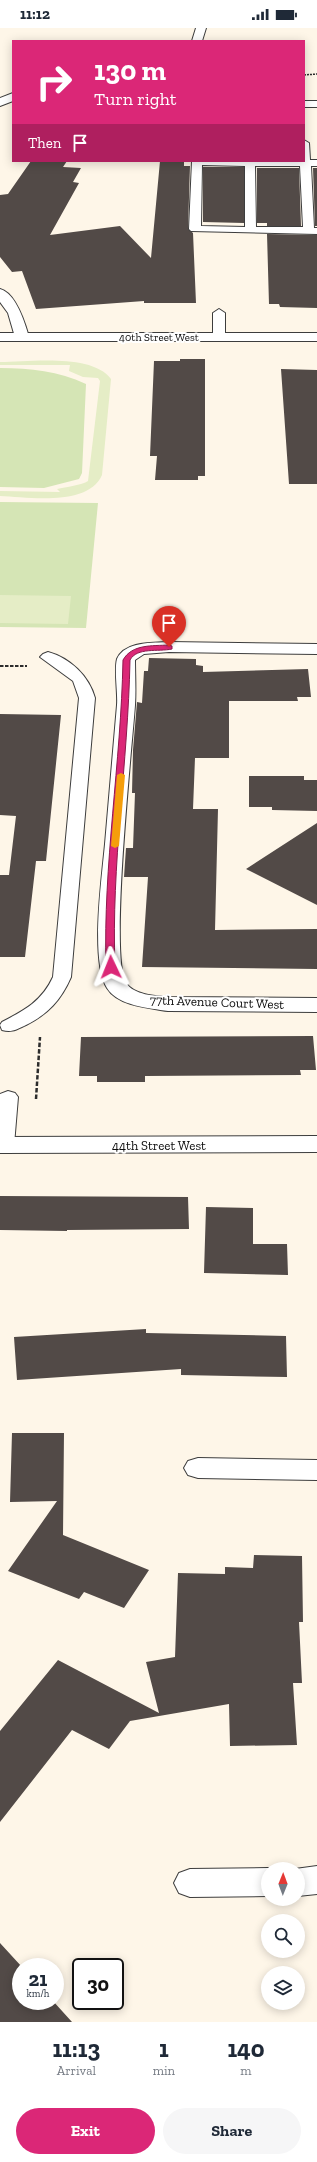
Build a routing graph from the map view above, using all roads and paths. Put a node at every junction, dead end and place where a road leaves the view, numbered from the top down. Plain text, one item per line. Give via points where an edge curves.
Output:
1 (201, 28) edge
2 (197, 40) edge
3 (317, 74) edge
4 (305, 75) edge
5 (12, 97) edge
6 (0, 104) edge
7 (305, 104) edge
8 (317, 104) edge
9 (197, 162) edge
10 (250, 162) edge
11 (305, 163) junction
12 (317, 163) edge
13 (251, 230) junction
14 (313, 231) edge
15 (0, 293) edge
16 (219, 313) dead end
17 (0, 337) edge
18 (22, 337) junction
19 (219, 337) junction
20 (317, 337) edge
21 (317, 649) edge
22 (48, 657) dead end
23 (317, 1005) edge
24 (30, 1015) junction
25 (9, 1026) dead end
26 (8, 1097) dead end
27 (36, 1100) dead end
28 (317, 1144) edge
29 (2, 1145) edge
30 (198, 1468) dead end
31 (317, 1470) edge
32 (317, 1880) edge
33 (305, 1881) edge
34 (261, 1882) edge
35 (190, 1883) dead end

1 - 2 street
3 - 4 path
5 - 6 street
7 - 8 lane
9 - 10 lane
9 - 13 lane via 195,229
10 - 11 lane
10 - 13 lane
11 - 12 lane
11 - 14 lane
13 - 14 lane
15 - 18 street via 15,313
16 - 19 lane
17 - 18 street, 40th Street West
18 - 19 street, 40th Street West
19 - 20 street, 40th Street West
21 - 23 street, 77th Avenue Court West via 169,647 141,649 130,654 126,660 126,711 109,919 111,973 117,987 128,995 168,1004
22 - 24 lane via 69,668 82,683 87,698 62,977 56,994
24 - 25 lane
24 - 27 path via 39,1028
26 - 29 lane
28 - 29 street, 44th Street West
30 - 31 street
32 - 33 street
34 - 35 street

